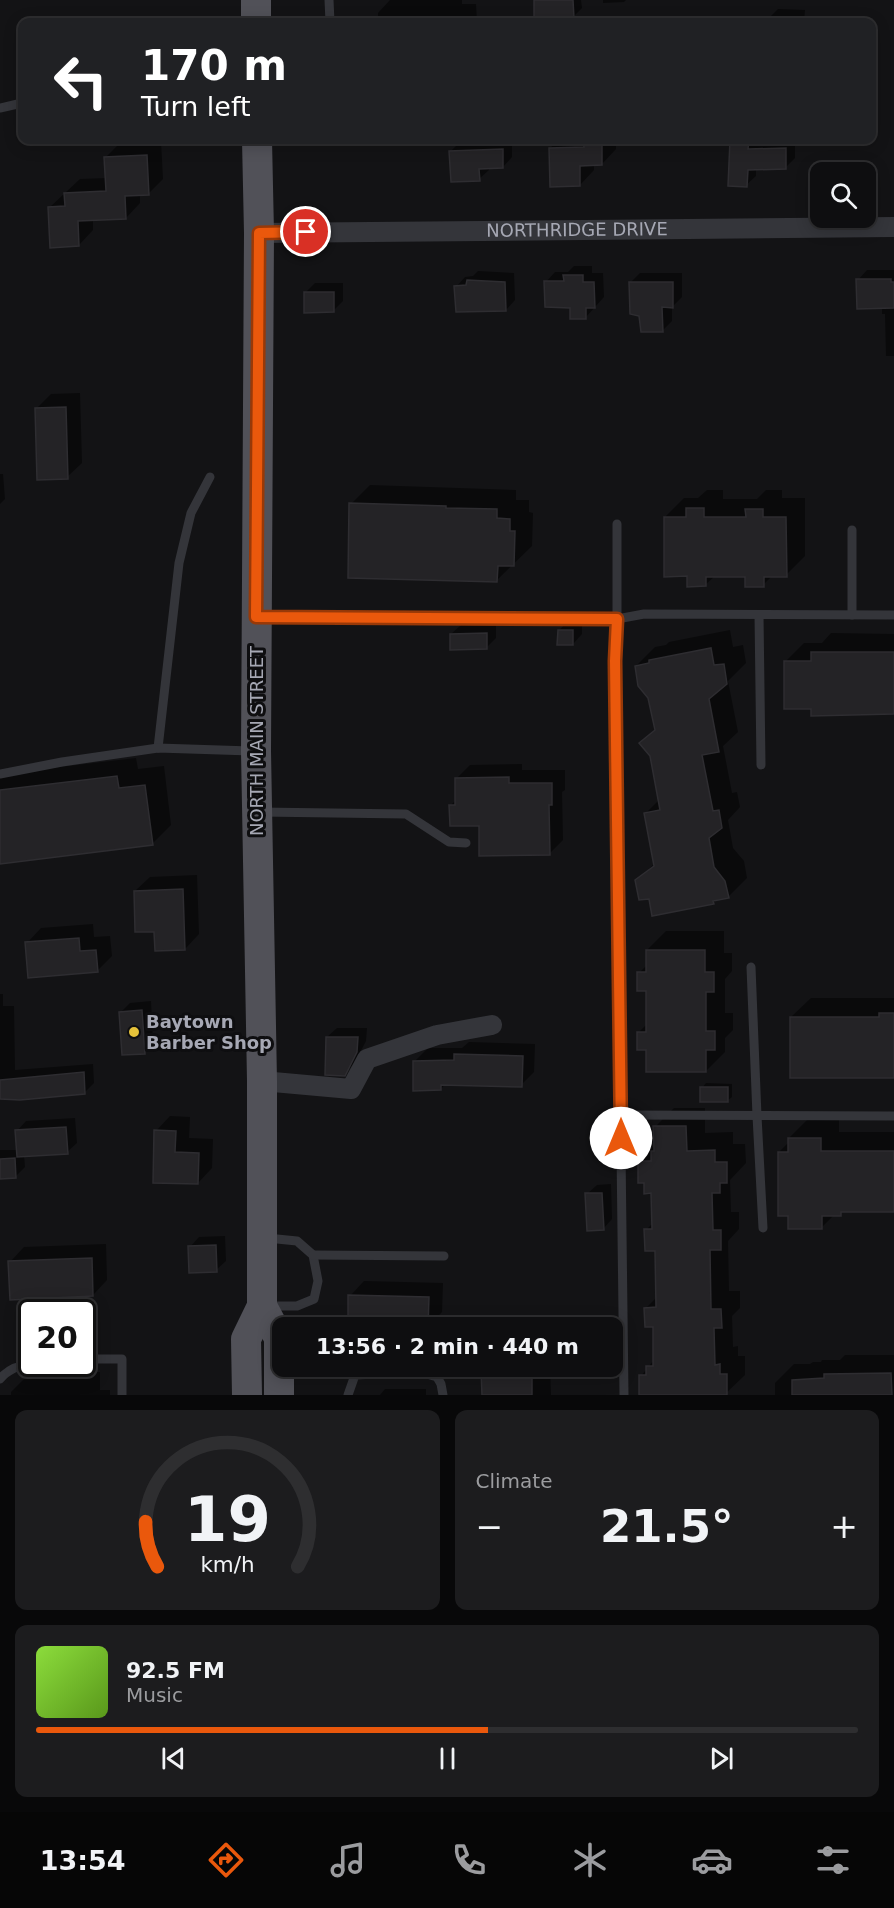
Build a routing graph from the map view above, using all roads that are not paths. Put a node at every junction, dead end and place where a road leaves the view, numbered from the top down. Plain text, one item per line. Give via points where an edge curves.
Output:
1 (256, 0) edge
2 (329, 0) edge
3 (256, 18) edge
4 (330, 18) edge
5 (18, 104) edge
6 (0, 108) edge
7 (257, 144) edge
8 (894, 227) edge
9 (259, 233) junction
10 (210, 477) dead end
11 (617, 524) dead end
12 (852, 530) dead end
13 (759, 615) junction
14 (852, 615) junction
15 (894, 615) edge
16 (256, 617) junction
17 (617, 619) junction
18 (158, 748) junction
19 (256, 752) junction
20 (761, 765) dead end
21 (0, 774) edge
22 (257, 812) junction
23 (466, 843) dead end
24 (751, 967) dead end
25 (492, 1025) dead end
26 (262, 1081) junction
27 (621, 1115) junction
28 (756, 1116) junction
29 (894, 1116) edge
30 (763, 1228) dead end
31 (262, 1238) junction
32 (313, 1255) junction
33 (444, 1256) dead end
34 (262, 1306) junction
35 (96, 1359) edge
36 (18, 1366) edge
37 (0, 1378) edge
38 (122, 1395) edge
39 (247, 1395) edge
40 (279, 1395) edge
41 (348, 1395) edge
42 (442, 1395) edge
43 (624, 1395) edge

1 - 3 main road
2 - 4 lane
5 - 6 lane
7 - 9 main road, NORTH MAIN STREET
8 - 9 street, NORTHRIDGE DRIVE
9 - 16 main road, NORTH MAIN STREET
10 - 18 lane via 191,513 179,563
11 - 17 lane
12 - 14 lane
13 - 14 lane
13 - 17 lane via 644,614
13 - 20 lane
14 - 15 lane
16 - 17 lane
16 - 19 main road, NORTH MAIN STREET
17 - 27 lane
18 - 19 lane
18 - 21 lane
19 - 22 main road, NORTH MAIN STREET
22 - 23 lane via 406,814 449,842
22 - 26 main road, NORTH MAIN STREET
24 - 28 lane
25 - 26 street via 437,1035 367,1059 351,1089
26 - 31 main road, NORTH MAIN STREET
27 - 28 lane
27 - 43 lane
28 - 29 lane
28 - 30 lane
31 - 32 lane via 297,1241
31 - 34 main road, NORTH MAIN STREET
32 - 33 lane
32 - 34 lane via 318,1281 314,1299 297,1306
34 - 39 main road, NORTH MAIN STREET via 246,1339
34 - 40 main road, NORTH MAIN STREET via 279,1338
35 - 38 lane via 122,1359
36 - 37 lane
41 - 42 lane via 354,1375 420,1372 437,1377

